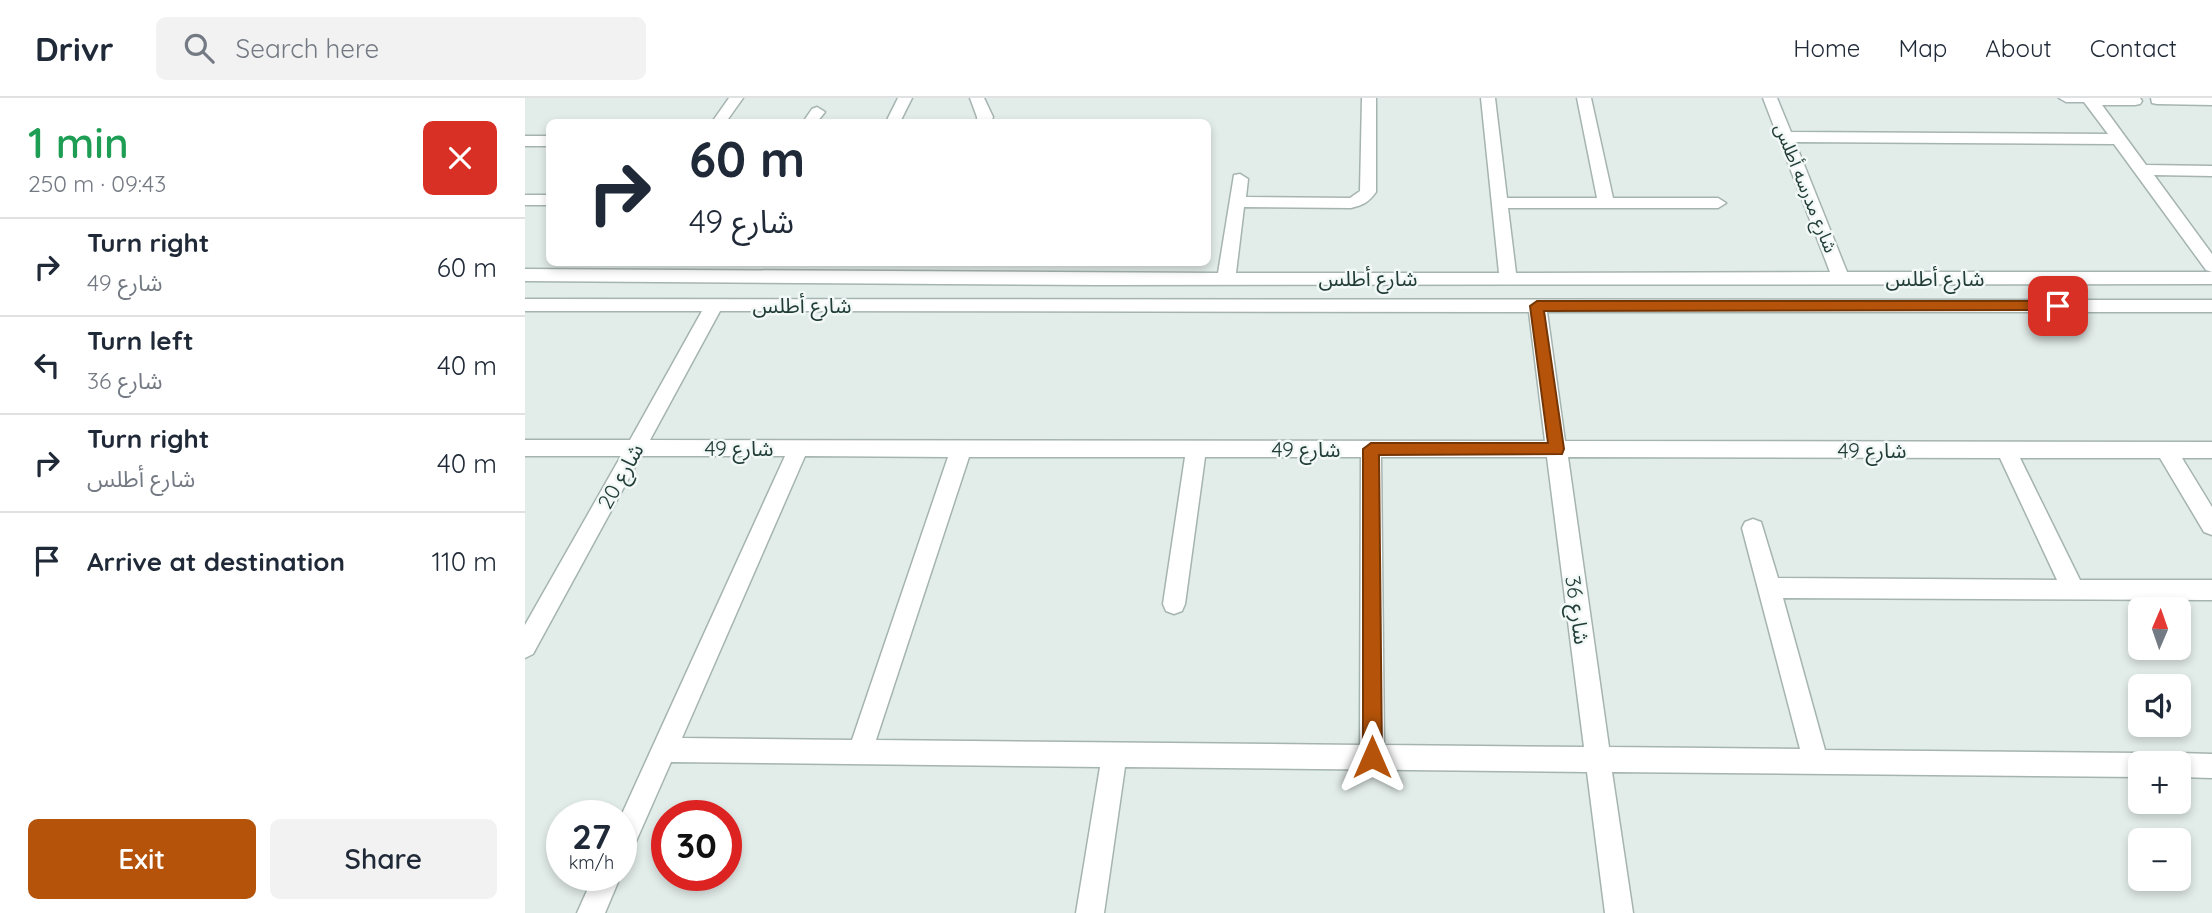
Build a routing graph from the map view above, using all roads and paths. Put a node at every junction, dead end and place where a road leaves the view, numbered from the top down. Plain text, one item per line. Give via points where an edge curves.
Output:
1 (736, 98) edge
2 (905, 98) edge
3 (977, 98) edge
4 (1369, 98) edge
5 (1488, 98) edge
6 (1584, 98) edge
7 (1770, 98) edge
8 (2066, 98) edge
9 (2089, 99) edge
10 (2157, 100) dead end
11 (2135, 101) dead end
12 (2212, 101) edge
13 (721, 119) edge
14 (894, 119) edge
15 (985, 119) edge
16 (1785, 136) junction
17 (2119, 139) junction
18 (525, 141) edge
19 (546, 141) edge
20 (2141, 170) junction
21 (2212, 171) edge
22 (1240, 179) dead end
23 (525, 200) edge
24 (546, 200) edge
25 (1237, 202) junction
26 (1500, 203) junction
27 (1606, 203) junction
28 (1718, 203) dead end
29 (2212, 266) edge
30 (620, 269) edge
31 (725, 270) edge
32 (820, 270) edge
33 (927, 270) edge
34 (1039, 270) edge
35 (1102, 271) edge
36 (525, 275) edge
37 (1508, 278) junction
38 (1841, 278) junction
39 (2148, 278) junction
40 (2212, 278) edge
41 (1226, 279) junction
42 (525, 305) edge
43 (595, 305) junction
44 (715, 305) junction
45 (1537, 306) junction
46 (2168, 306) junction
47 (2212, 306) edge
48 (525, 448) edge
49 (636, 448) junction
50 (799, 448) junction
51 (961, 449) junction
52 (1196, 449) junction
53 (1371, 449) junction
54 (1557, 449) junction
55 (2005, 450) junction
56 (2166, 450) junction
57 (2212, 450) edge
58 (2212, 526) edge
59 (1753, 528) dead end
60 (1769, 588) junction
61 (2073, 589) junction
62 (2212, 590) edge
63 (1174, 604) dead end
64 (525, 647) edge
65 (664, 750) junction
66 (860, 752) junction
67 (1114, 755) junction
68 (1372, 757) junction
69 (1599, 760) junction
70 (1816, 762) junction
71 (2128, 765) edge
72 (2191, 765) edge
73 (2212, 766) edge
74 (637, 810) edge
75 (601, 891) edge
76 (591, 913) edge
77 (1090, 913) edge
78 (1619, 913) edge

1 - 13 street
2 - 14 street
3 - 15 street
4 - 25 street via 1368,192 1361,199
5 - 26 street
6 - 27 street
7 - 16 street, شارع مدرسه أطلس
8 - 9 street
9 - 11 street
9 - 17 street
10 - 12 street
16 - 17 street
16 - 38 street, شارع مدرسه أطلس
17 - 20 street
18 - 19 street
20 - 21 street
20 - 29 street
22 - 25 street
23 - 24 street
25 - 41 street
26 - 27 street
26 - 37 street
27 - 28 street
30 - 31 street, شارع أطلس
30 - 36 street, شارع أطلس
30 - 43 street
31 - 32 street, شارع أطلس
32 - 33 street, شارع أطلس
33 - 34 street, شارع أطلس
34 - 35 street, شارع أطلس
35 - 41 street, شارع أطلس
37 - 38 street, شارع أطلس
37 - 41 street, شارع أطلس
38 - 39 street, شارع أطلس
39 - 40 street, شارع أطلس
39 - 46 street
42 - 43 street, شارع أطلس
43 - 44 street, شارع أطلس
44 - 45 street, شارع أطلس
44 - 49 street, شارع 20
45 - 46 street, شارع أطلس
45 - 54 street, شارع 36
46 - 47 street, شارع أطلس
48 - 49 street, شارع 49
49 - 50 street, شارع 49
49 - 64 street, شارع 20
50 - 51 street, شارع 49
50 - 65 street
51 - 52 street, شارع 49
51 - 66 street
52 - 53 street, شارع 49
52 - 63 street
53 - 54 street, شارع 49
53 - 68 street
54 - 55 street, شارع 49
54 - 69 street, شارع 36
55 - 56 street, شارع 49
55 - 61 street
56 - 57 street, شارع 49
56 - 58 street
59 - 60 street
60 - 61 street
60 - 70 street
61 - 62 street
65 - 66 street
65 - 74 street
66 - 67 street
67 - 68 street
67 - 77 street
68 - 69 street
69 - 70 street
69 - 78 street, شارع 36
70 - 71 street
72 - 73 street
75 - 76 street

